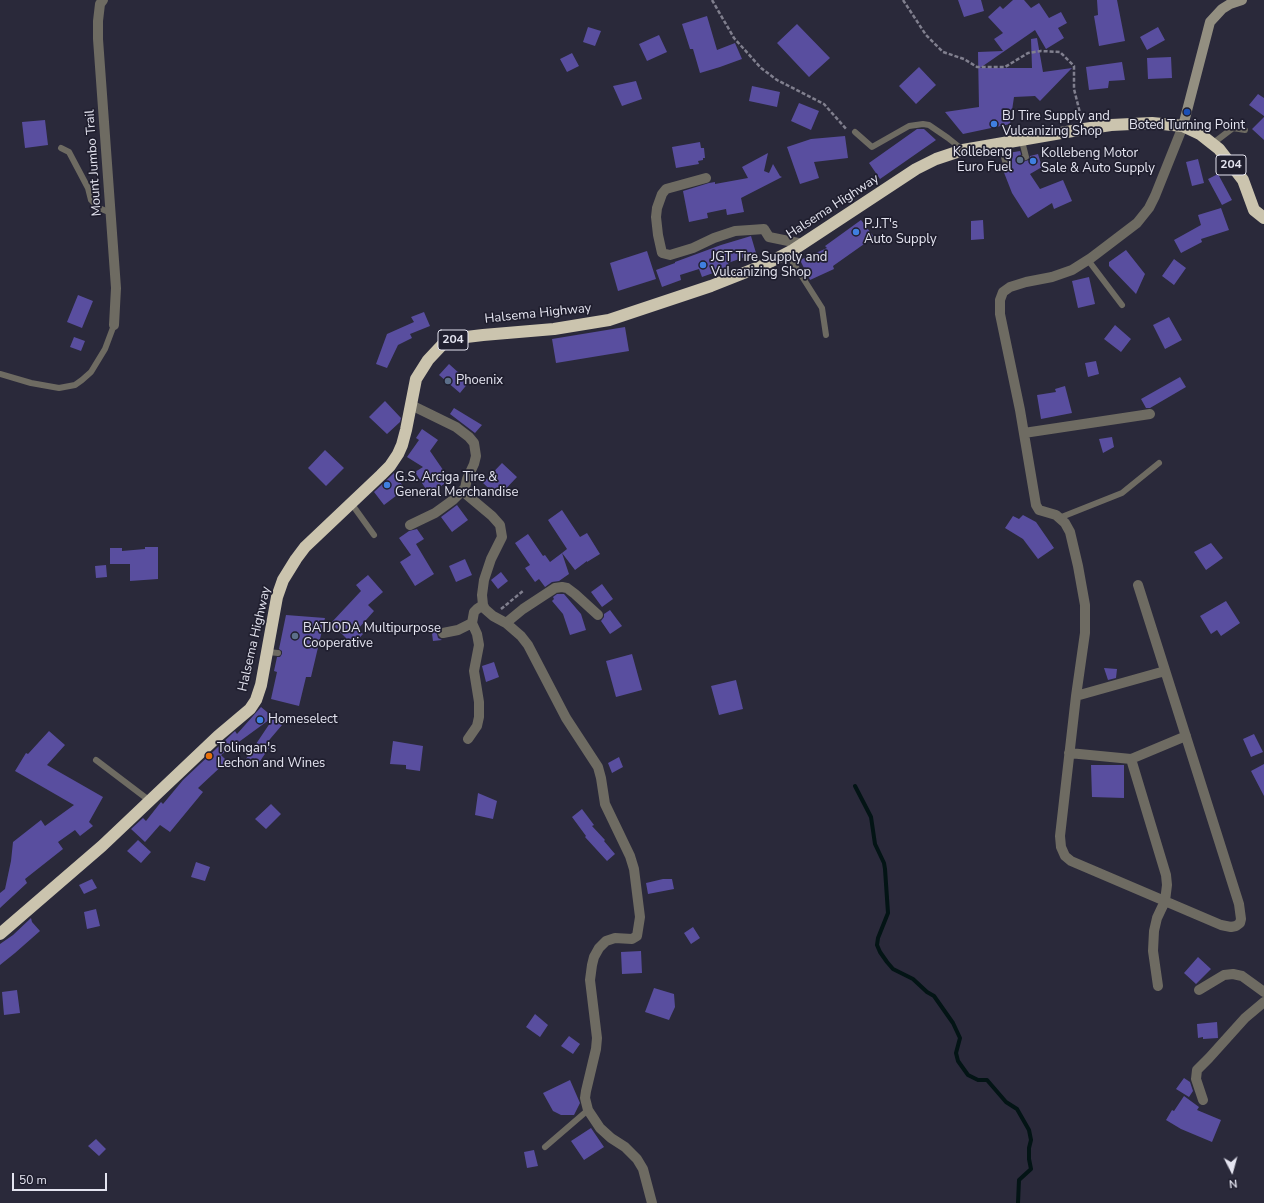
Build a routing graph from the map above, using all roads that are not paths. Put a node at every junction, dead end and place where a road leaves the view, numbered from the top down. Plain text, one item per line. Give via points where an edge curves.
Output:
1 (103, 0) edge
2 (1242, 0) edge
3 (1222, 4) edge
4 (1183, 126) junction
5 (1245, 130) dead end
6 (856, 132) dead end
7 (1022, 140) junction
8 (1001, 144) junction
9 (1212, 144) junction
10 (61, 148) dead end
11 (963, 150) junction
12 (1023, 158) dead end
13 (1008, 160) dead end
14 (706, 178) dead end
15 (111, 213) junction
16 (1264, 218) edge
17 (802, 244) junction
18 (787, 253) junction
19 (1088, 260) junction
20 (1122, 305) dead end
21 (114, 325) joint
22 (826, 335) dead end
23 (0, 374) edge
24 (410, 405) junction
25 (1150, 414) dead end
26 (1024, 433) junction
27 (1159, 463) dead end
28 (465, 488) junction
29 (352, 503) junction
30 (1059, 518) junction
31 (410, 525) dead end
32 (374, 535) dead end
33 (1138, 585) dead end
34 (484, 605) junction
35 (598, 615) dead end
36 (472, 623) junction
37 (506, 623) junction
38 (443, 633) dead end
39 (1166, 671) junction
40 (1076, 696) junction
41 (1186, 736) junction
42 (468, 739) dead end
43 (1070, 752) junction
44 (1131, 759) junction
45 (96, 760) dead end
46 (150, 801) junction
47 (1165, 901) junction
48 (0, 934) edge
49 (1158, 986) dead end
50 (1199, 990) dead end
51 (1264, 992) edge
52 (1264, 1002) edge
53 (1203, 1100) dead end
54 (588, 1110) junction
55 (545, 1147) dead end
56 (652, 1203) edge

1 - 15 street, Mount Jumbo Trail via 100,4 98,39
2 - 3 main road
3 - 4 main road via 1210,22
4 - 7 highway, Halsema Highway / 204 via 1152,123 1111,125
4 - 9 highway, Halsema Highway / 204 via 1200,134
4 - 19 street via 1149,208 1137,223
5 - 9 lane via 1233,128
6 - 11 lane via 872,147 909,126 929,125
7 - 8 highway, Halsema Highway / 204
7 - 12 lane via 1026,158
8 - 11 highway, Halsema Highway / 204
8 - 13 lane via 1005,161
9 - 16 highway, Halsema Highway / 204 via 1242,180 1254,210
10 - 15 lane via 69,152 92,200 99,208
11 - 17 highway, Halsema Highway / 204 via 916,169
14 - 17 street via 666,189 662,194 656,217 662,253 670,255 735,231 764,229 769,237
15 - 21 street, Mount Jumbo Trail via 116,288
17 - 18 highway, Halsema Highway / 204
18 - 22 lane via 822,308
18 - 24 highway, Halsema Highway / 204 via 711,286 609,320 554,329 458,338 444,344 421,370 416,379
19 - 20 lane
19 - 26 street via 1072,270 1052,277 1010,287 1003,292 1000,300 1000,314
21 - 23 lane via 105,349 91,372 75,385 59,388
24 - 28 street via 456,427 474,443 476,456
24 - 29 highway, Halsema Highway / 204 via 406,430 398,454 390,466
25 - 26 street
26 - 30 street via 1036,505 1039,510
27 - 30 lane via 1122,493
28 - 31 street via 435,513
28 - 34 street via 467,495 492,516 502,531 501,543 491,559 484,580
29 - 32 lane
29 - 46 highway, Halsema Highway / 204 via 305,547 283,580 277,597 273,652 256,700 250,709
30 - 40 street via 1070,532 1084,605 1085,633
33 - 39 street
34 - 36 street via 474,612
34 - 37 street via 493,616
35 - 37 street via 575,594 562,587 555,588
36 - 38 street via 458,630
36 - 42 street via 479,645 474,671 479,717 478,726
37 - 54 street via 528,645 566,718 598,767 605,804 634,869 640,917 637,936 632,939 615,938 606,941 594,956 592,965 590,980 597,1038 586,1091
39 - 40 street
39 - 41 street
40 - 43 street
41 - 44 street
41 - 47 street via 1239,904 1240,923 1231,927 1221,925
43 - 44 street
43 - 47 street via 1060,836 1065,856 1071,861
44 - 47 street via 1166,875
45 - 46 lane
46 - 48 highway, Halsema Highway / 204
47 - 49 street via 1154,931 1153,951
50 - 51 street via 1224,975 1233,974 1242,976
52 - 53 street via 1245,1018 1197,1070 1196,1079
54 - 55 lane
54 - 56 street via 600,1128 637,1159 643,1169

